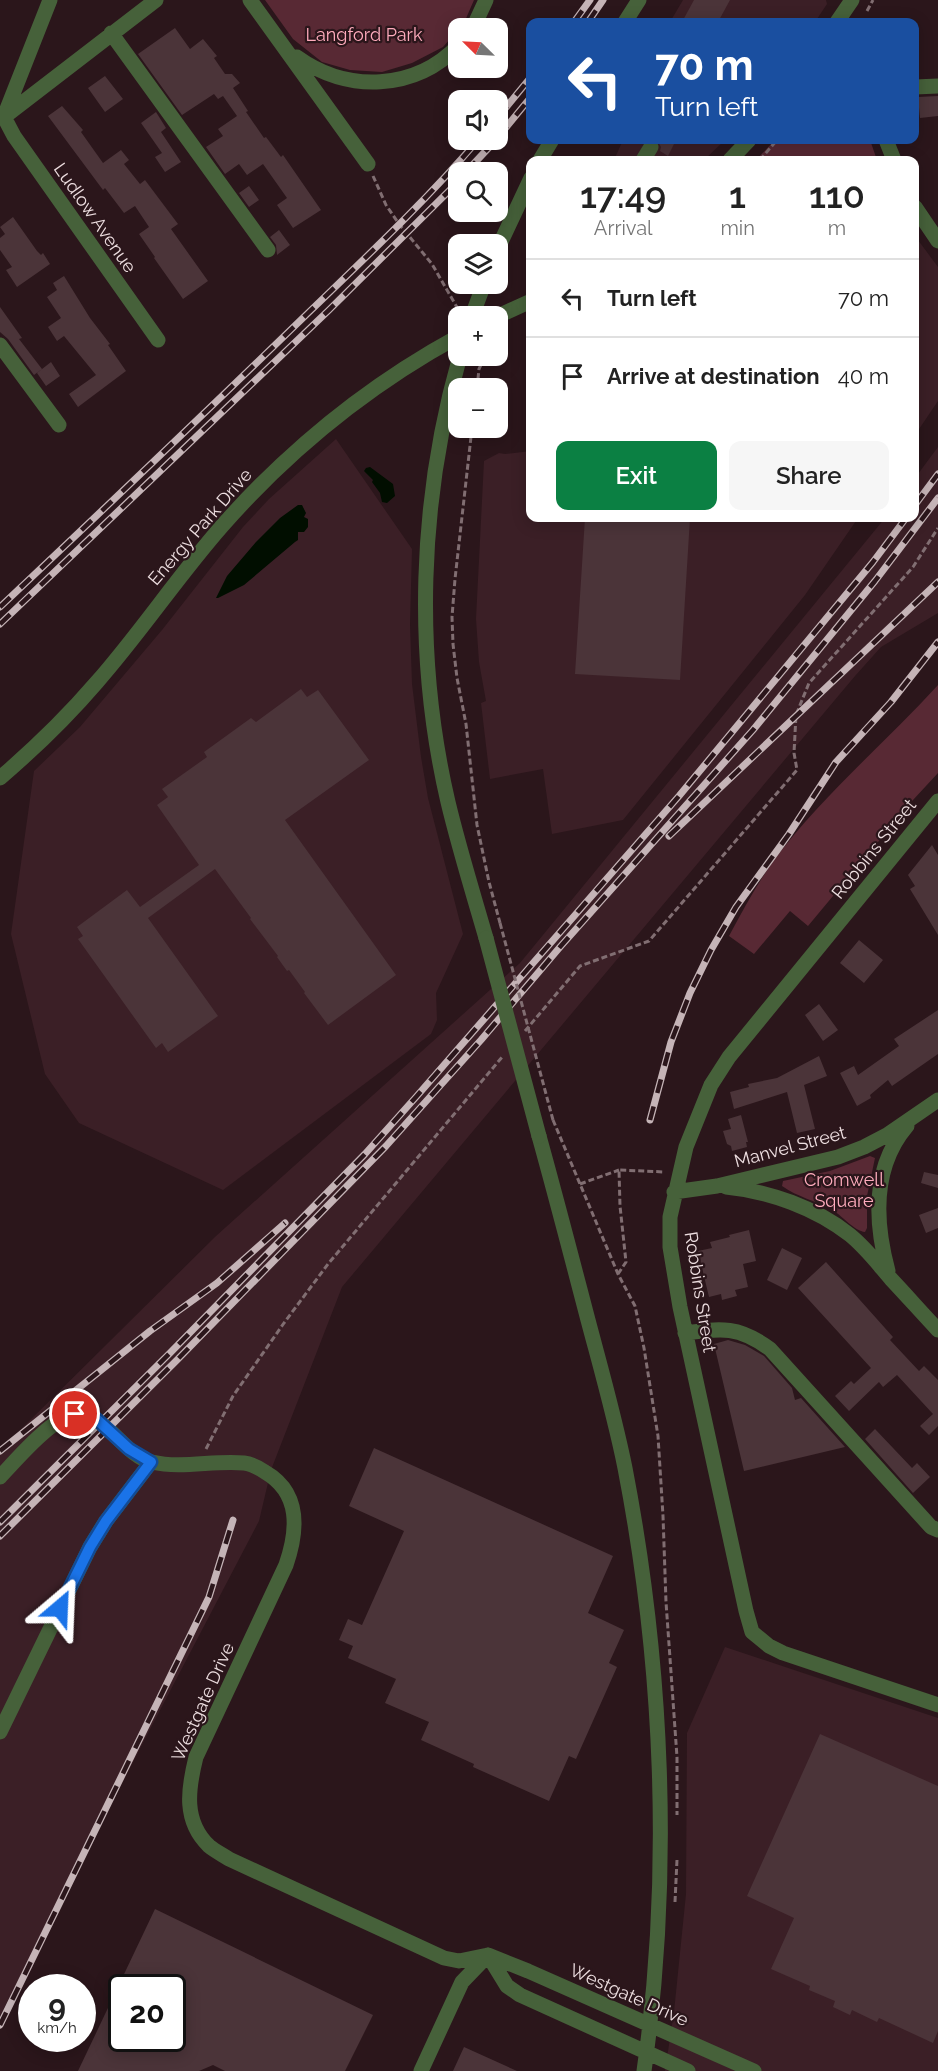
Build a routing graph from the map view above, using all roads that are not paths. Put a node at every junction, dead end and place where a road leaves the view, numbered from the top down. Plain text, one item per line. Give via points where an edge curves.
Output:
1 (50, 0) edge
2 (156, 0) edge
3 (250, 0) edge
4 (486, 0) edge
5 (639, 0) edge
6 (478, 18) edge
7 (628, 18) edge
8 (111, 33) junction
9 (287, 50) junction
10 (448, 55) edge
11 (938, 86) edge
12 (919, 87) edge
13 (2, 119) edge
14 (744, 144) edge
15 (734, 156) edge
16 (368, 164) road end
17 (526, 189) edge
18 (919, 213) edge
19 (505, 234) edge
20 (938, 241) edge
21 (268, 250) dead end
22 (526, 303) edge
23 (508, 311) edge
24 (158, 340) dead end
25 (448, 343) edge
26 (0, 345) edge
27 (458, 366) edge
28 (59, 424) dead end
29 (0, 778) edge
30 (936, 807) edge
31 (938, 1100) edge
32 (913, 1119) junction
33 (717, 1186) junction
34 (674, 1192) junction
35 (890, 1277) junction
36 (938, 1330) edge
37 (686, 1333) junction
38 (151, 1462) junction
39 (0, 1477) edge
40 (938, 1530) edge
41 (938, 1705) edge
42 (0, 1732) edge
43 (488, 1955) junction
44 (650, 2025) junction
45 (647, 2052) junction
46 (421, 2071) edge
47 (644, 2071) edge
48 (688, 2071) edge
49 (754, 2071) edge

1 - 13 street
2 - 8 street
3 - 9 street
4 - 6 street
5 - 7 street
8 - 13 street
8 - 21 street
9 - 10 street via 327,74 374,82 417,74
9 - 16 street
11 - 12 street
13 - 24 street, Ludlow Avenue
14 - 15 street
17 - 19 street
18 - 20 street
22 - 23 street
25 - 29 street, Energy Park Drive via 378,386 295,451 221,527 98,682
26 - 28 street
27 - 44 street, bridge via 441,434 427,552 426,636 433,719 448,801 613,1414 633,1515 654,1682 659,1820
30 - 34 street, Robbins Street via 729,1057 698,1114
31 - 32 street, Manvel Street
32 - 33 street, Manvel Street via 838,1157
32 - 35 street via 899,1135 882,1177 878,1222
33 - 34 street, Manvel Street
33 - 35 street via 762,1192 817,1215 849,1234
34 - 37 street, Robbins Street via 670,1247
35 - 36 street
37 - 40 street via 735,1331 748,1334 770,1349 931,1527
37 - 41 street, Robbins Street via 752,1632 783,1653
38 - 39 street via 129,1449 93,1416 75,1414 49,1427
38 - 42 street via 90,1547
38 - 43 street, Westgate Drive via 247,1463 257,1467 284,1486 290,1497 295,1529 286,1565 196,1757 189,1784 189,1807 197,1829 209,1846 229,1859 444,1958 459,1961
43 - 44 street, Westgate Drive
43 - 45 street via 507,1986 520,1995
43 - 46 street via 462,1982
44 - 45 street
44 - 49 street, Westgate Drive
45 - 47 street
45 - 48 street

